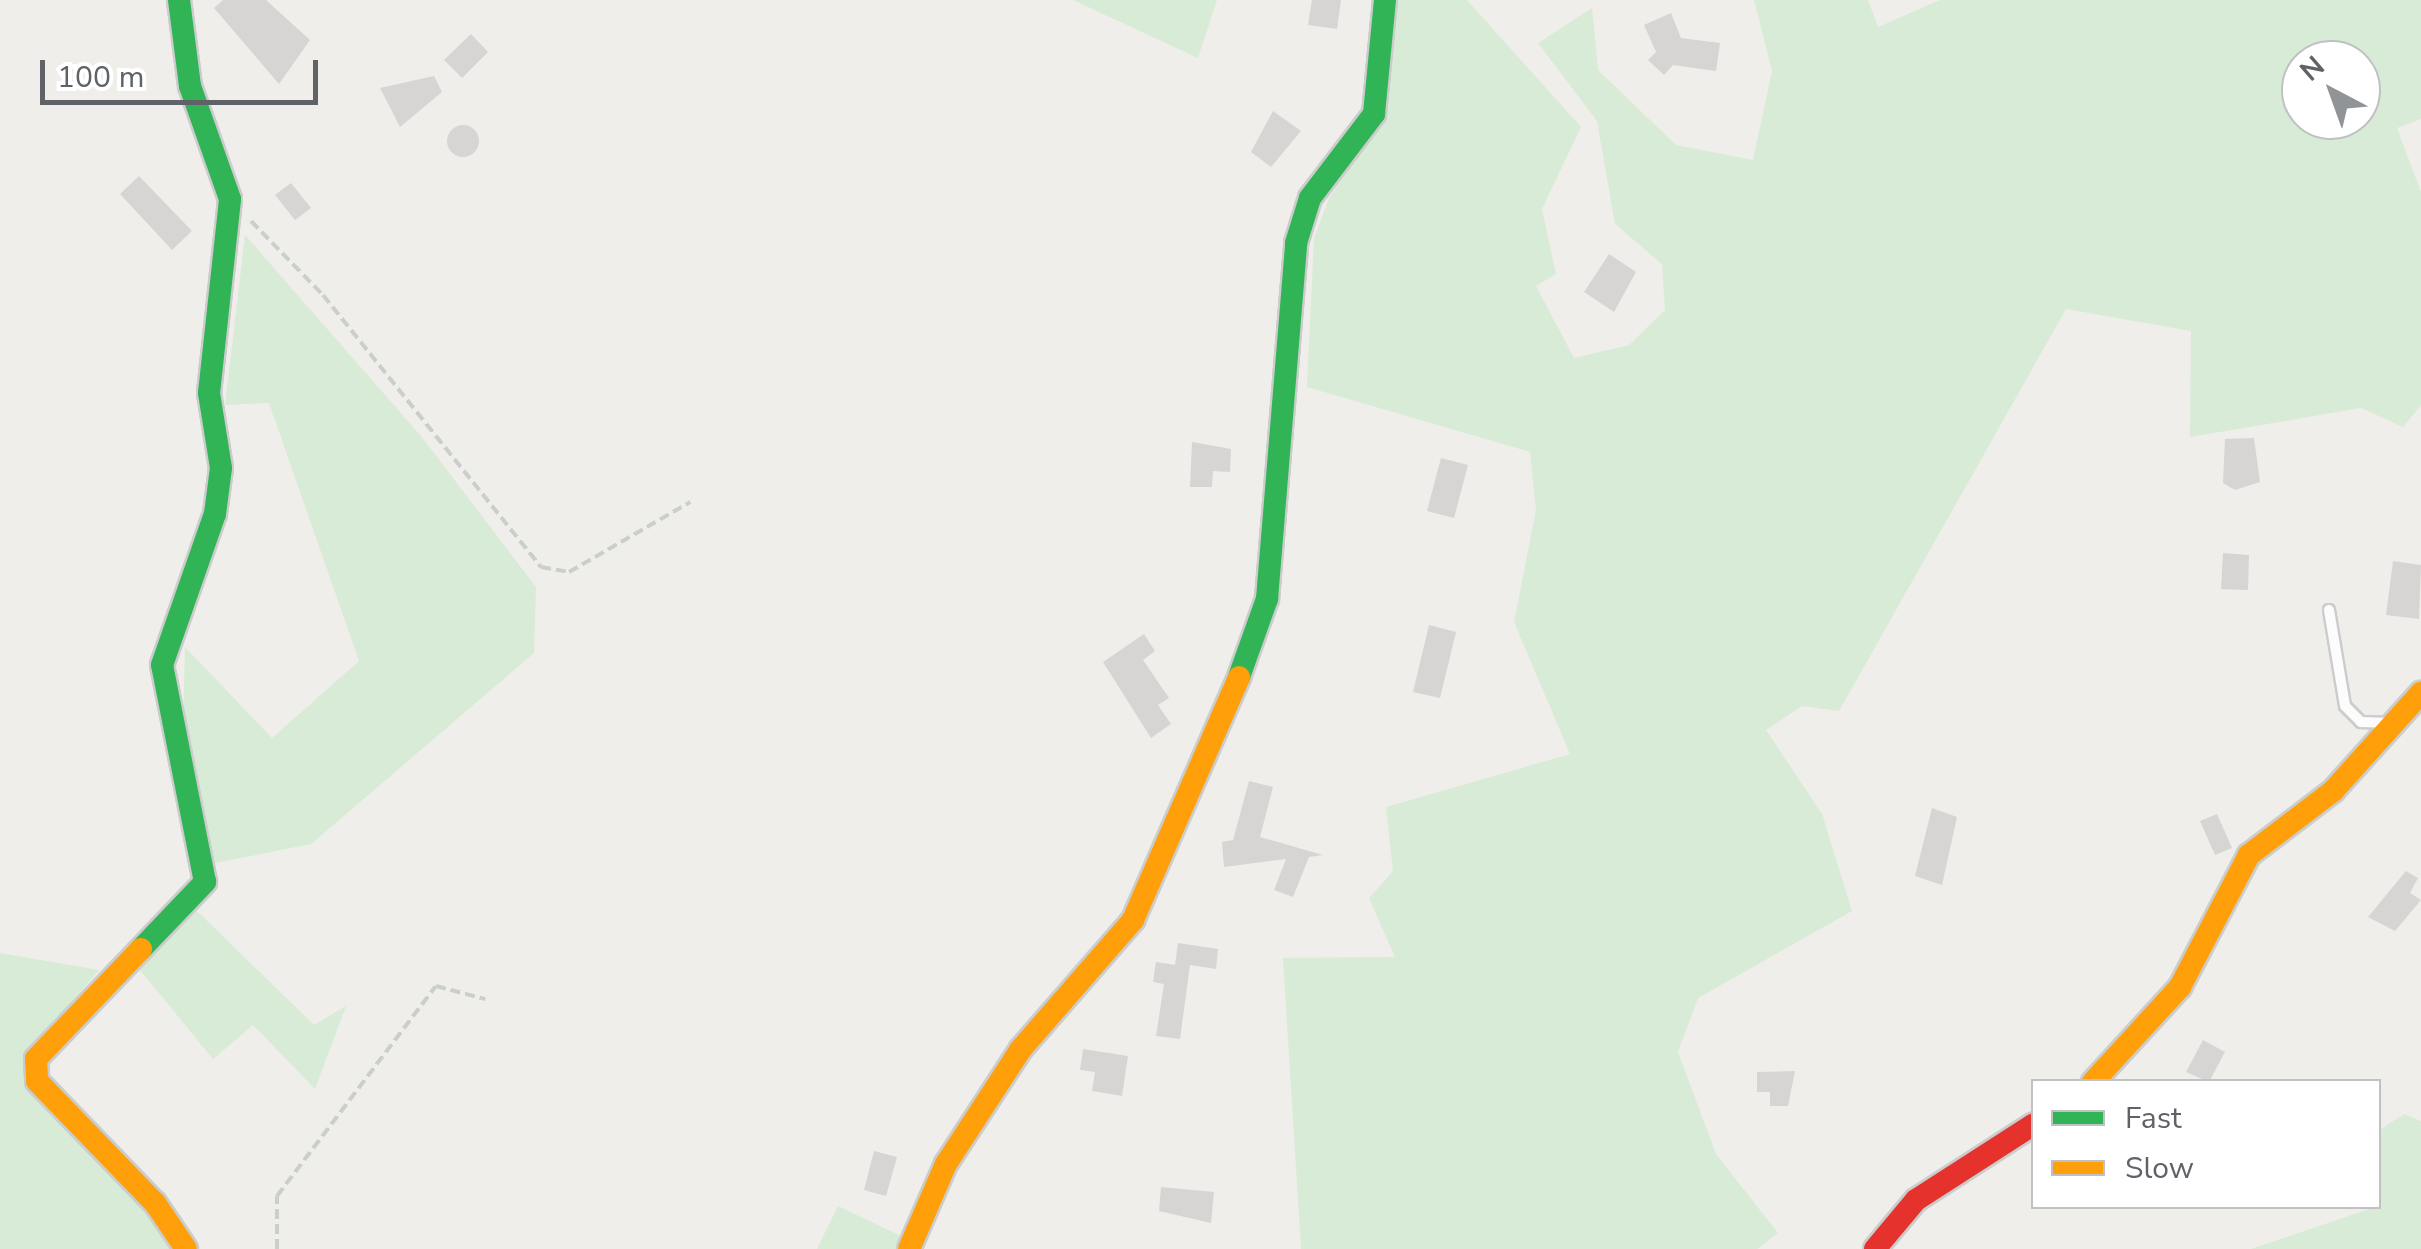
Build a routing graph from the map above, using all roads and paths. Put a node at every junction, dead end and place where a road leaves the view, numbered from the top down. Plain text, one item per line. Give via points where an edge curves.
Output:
1 (178, 0) edge
2 (1384, 0) edge
3 (230, 200) junction
4 (690, 502) dead end
5 (2329, 610) dead end
6 (2421, 693) edge
7 (2390, 724) junction
8 (485, 999) dead end
9 (2095, 1079) edge
10 (2031, 1126) edge
11 (186, 1249) edge
12 (276, 1249) edge
13 (909, 1249) edge
14 (1875, 1249) edge

1 - 3 street via 190,86
2 - 13 street via 1374,114 1310,198 1296,242 1266,599 1240,675 1133,920 1022,1049 946,1164
3 - 4 path via 323,295 541,567 569,572
3 - 11 street via 209,393 220,468 215,514 162,665 205,882 36,1059 37,1081 155,1203
5 - 7 lane via 2345,706 2361,722
6 - 7 street
7 - 9 street via 2333,792 2249,855 2180,987
8 - 12 path via 436,986 278,1196
10 - 14 street via 1916,1200

